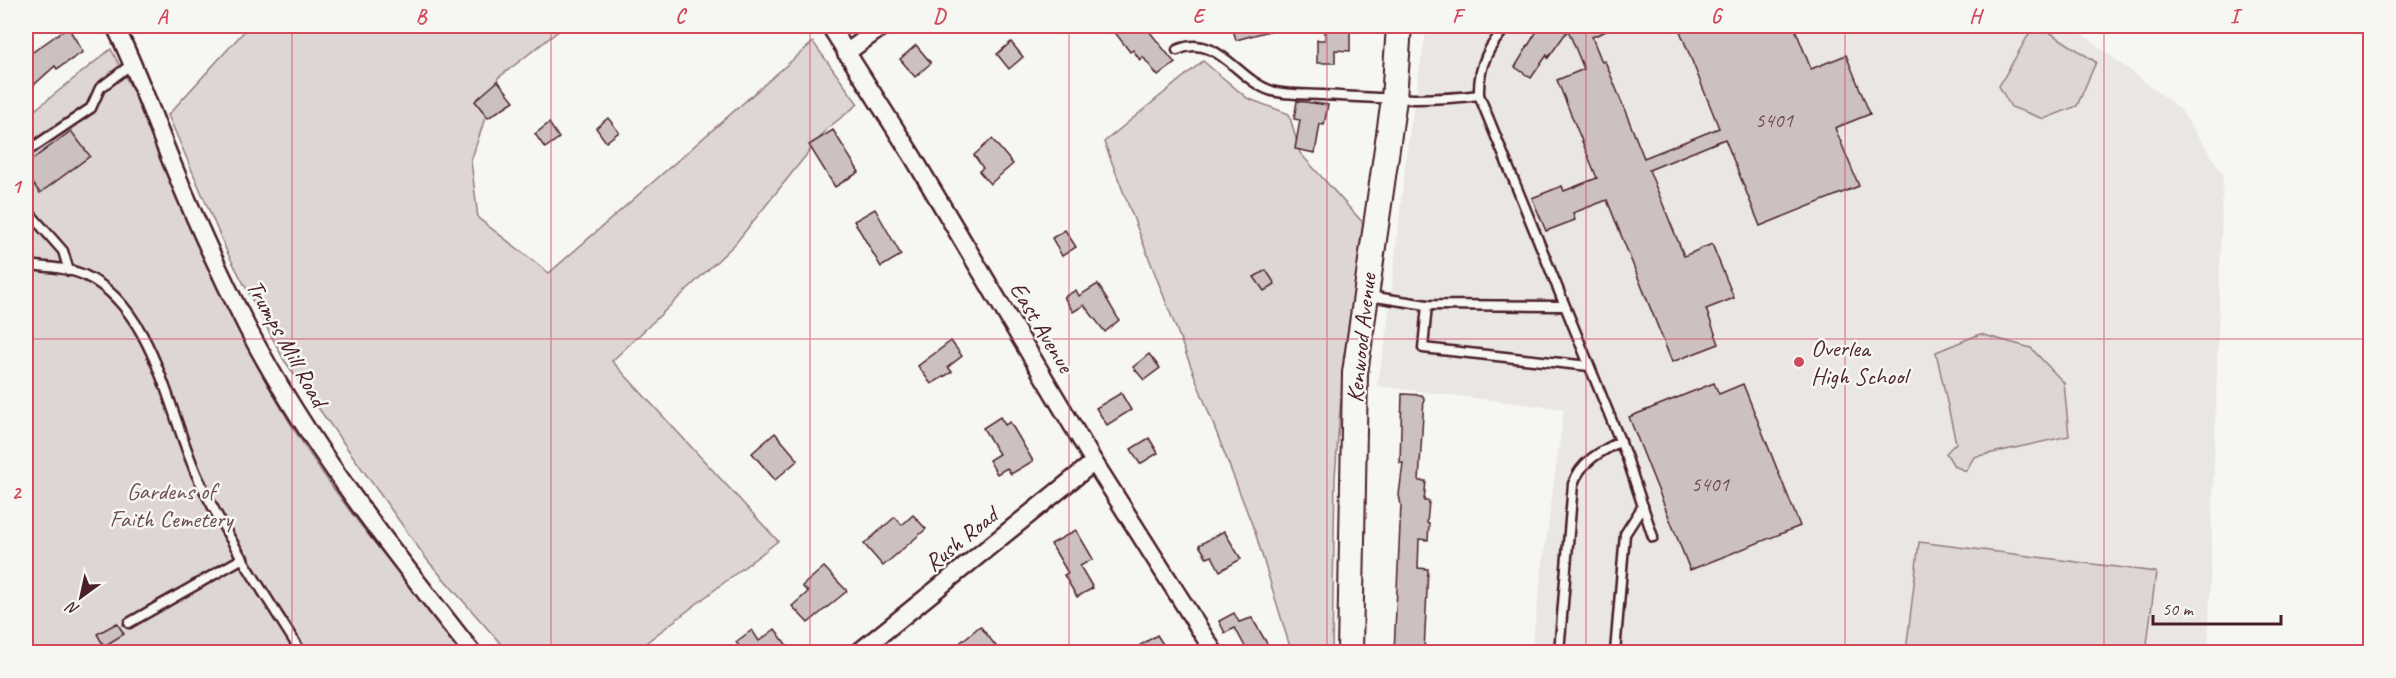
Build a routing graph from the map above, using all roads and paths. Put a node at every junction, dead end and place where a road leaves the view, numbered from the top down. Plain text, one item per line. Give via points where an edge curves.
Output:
1 (115, 26) edge
2 (830, 26) edge
3 (883, 26) edge
4 (1399, 26) edge
5 (1508, 26) edge
6 (1177, 50) dead end
7 (846, 53) junction
8 (133, 63) junction
9 (1479, 95) junction
10 (1395, 99) junction
11 (26, 152) edge
12 (26, 209) edge
13 (26, 265) edge
14 (69, 271) junction
15 (1365, 296) junction
16 (1427, 305) junction
17 (1563, 306) junction
18 (1589, 366) junction
19 (1621, 441) junction
20 (1094, 462) junction
21 (1643, 506) junction
22 (1653, 537) dead end
23 (243, 558) junction
24 (129, 623) dead end
25 (301, 652) edge
26 (472, 652) edge
27 (859, 652) edge
28 (1214, 652) edge
29 (1350, 652) edge
30 (1559, 652) edge
31 (1615, 652) edge

1 - 8 street, Trumps Mill Road
2 - 7 street, East Avenue
3 - 7 street
4 - 10 main road, Kenwood Avenue
5 - 9 lane via 1481,65
6 - 10 lane via 1186,45 1210,47 1272,91
7 - 20 street, East Avenue via 913,156
8 - 11 lane via 100,88 91,108
8 - 26 street, Trumps Mill Road via 198,221 254,339 313,440
9 - 10 lane
9 - 17 lane
10 - 15 main road, Kenwood Avenue
12 - 14 lane via 63,250
13 - 14 lane
14 - 23 lane via 100,286 136,323 199,479
15 - 16 lane
15 - 29 main road, Kenwood Avenue via 1355,373
16 - 17 lane
16 - 18 lane via 1423,348
17 - 18 lane
18 - 19 lane
19 - 21 lane
19 - 30 lane via 1585,463 1573,484
20 - 27 street, Rush Road
20 - 28 street, East Avenue
21 - 22 lane
21 - 31 lane via 1625,534
23 - 24 lane
23 - 25 lane

